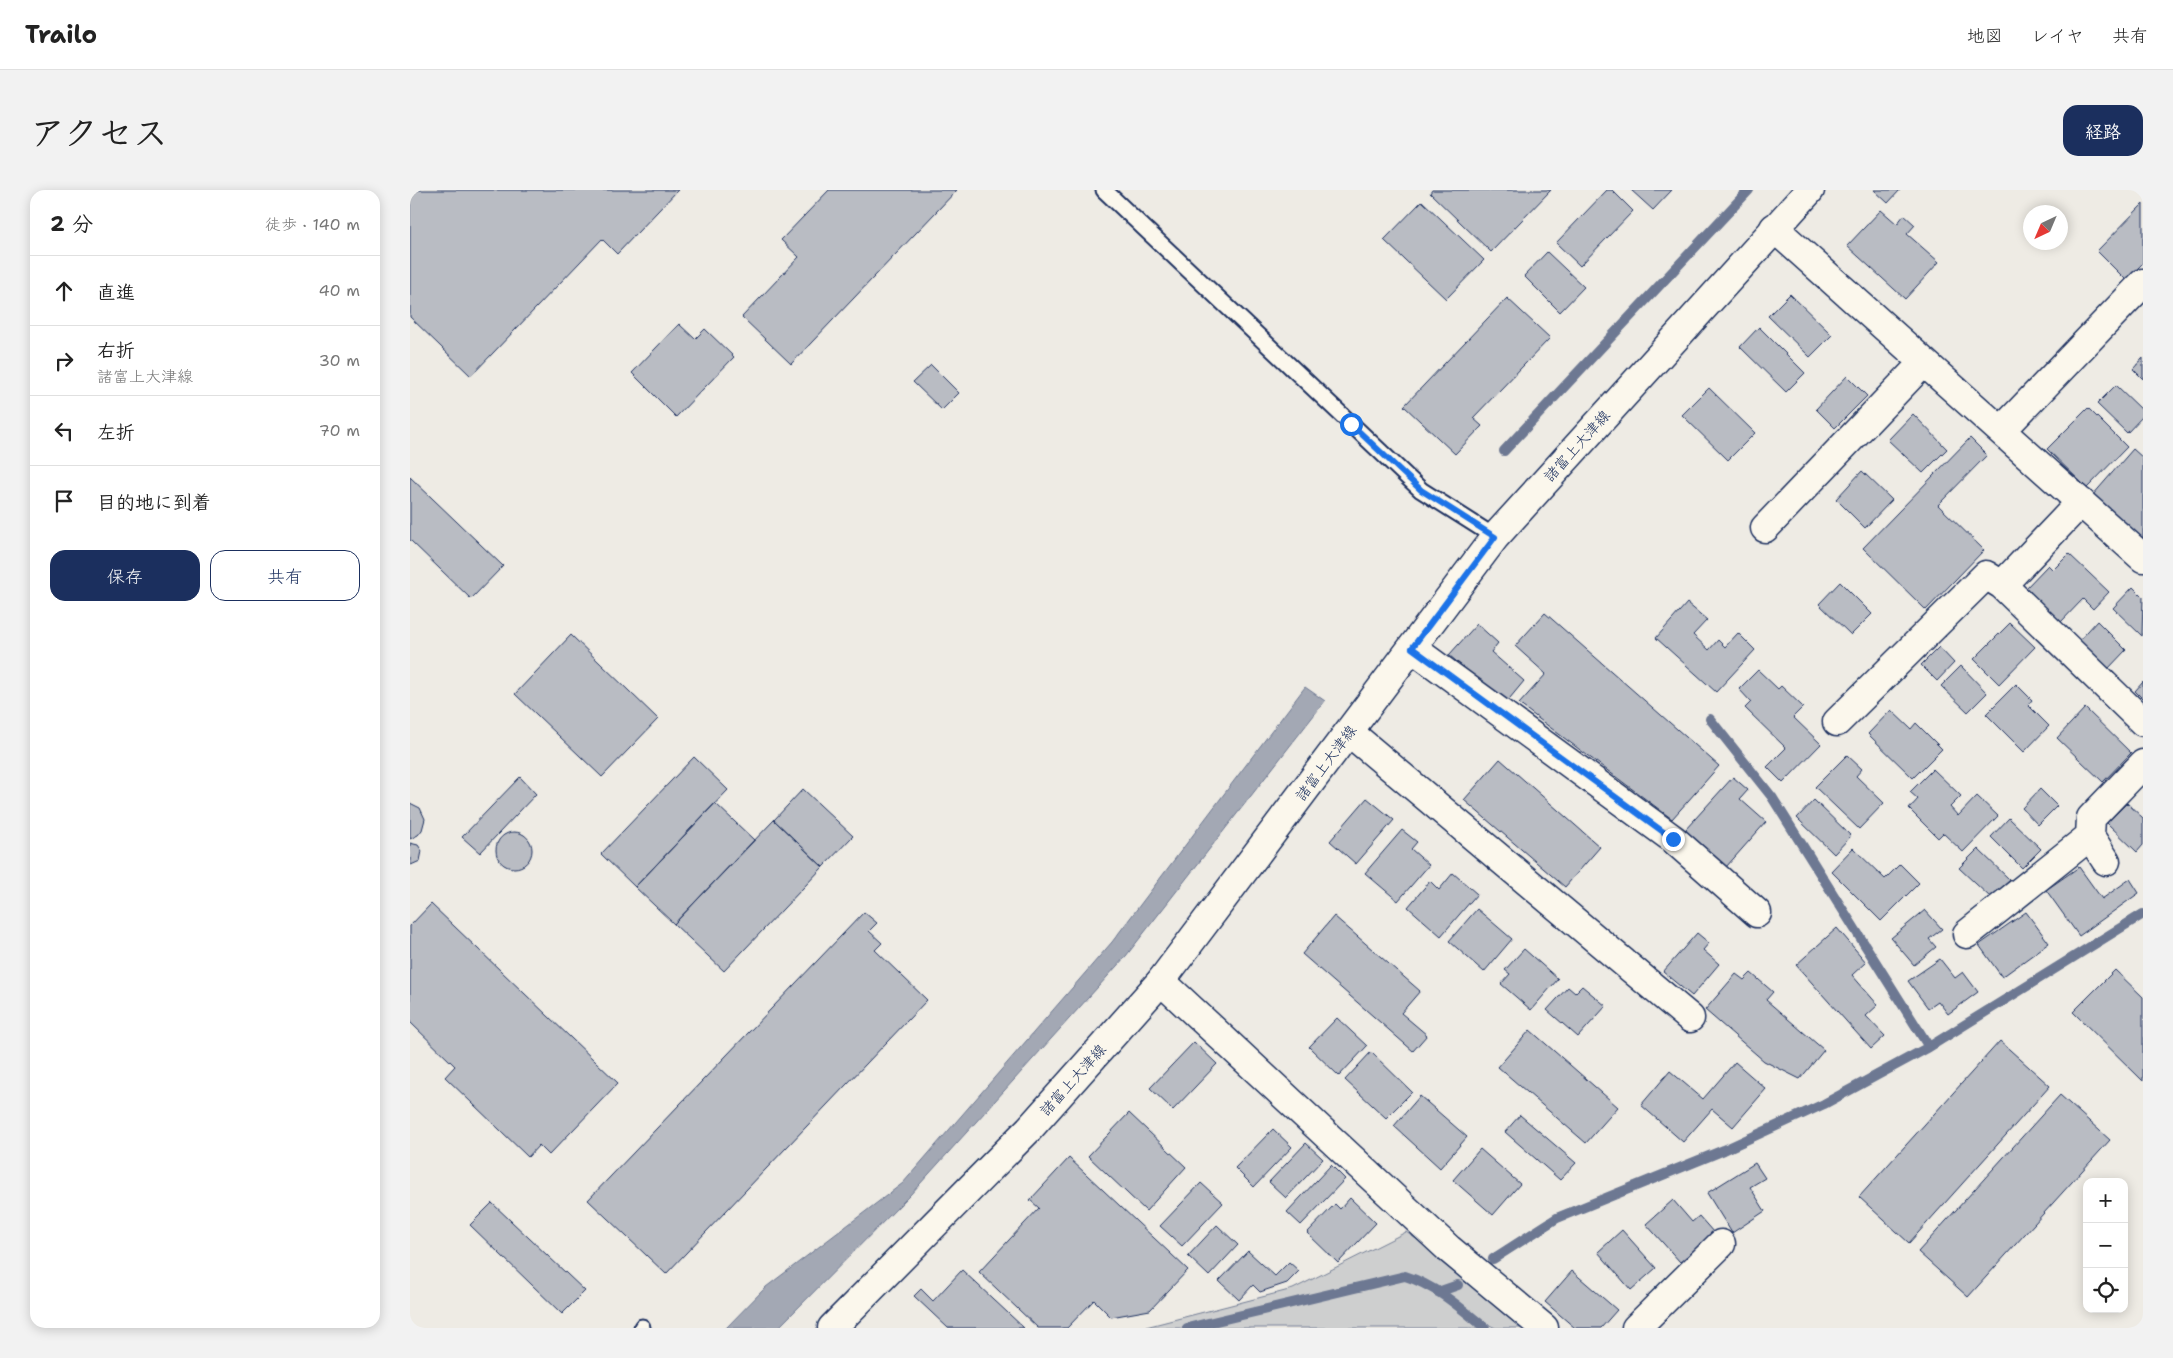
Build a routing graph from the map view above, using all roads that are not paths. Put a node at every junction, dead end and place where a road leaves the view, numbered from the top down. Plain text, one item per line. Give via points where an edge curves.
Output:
1 (1104, 190) edge
2 (1810, 190) edge
3 (1774, 228) junction
4 (2143, 283) edge
5 (1924, 362) junction
6 (2001, 431) junction
7 (2080, 502) junction
8 (1765, 528) dead end
9 (1495, 537) junction
10 (2143, 558) edge
11 (2002, 585) junction
12 (1412, 648) junction
13 (1837, 722) dead end
14 (2143, 722) edge
15 (1349, 732) junction
16 (2143, 764) edge
17 (2090, 836) junction
18 (2106, 861) dead end
19 (1757, 913) dead end
20 (1967, 934) dead end
21 (1161, 981) junction
22 (1690, 1018) dead end
23 (1721, 1244) dead end
24 (832, 1328) edge
25 (1544, 1328) edge
26 (1636, 1328) edge

1 - 9 lane via 1421,490
2 - 3 street, 諸富上大津線
3 - 5 street
3 - 9 street, 諸富上大津線
4 - 6 street
5 - 6 street
5 - 8 street
6 - 7 street
7 - 10 street
7 - 11 street
9 - 12 street, 諸富上大津線
11 - 13 street via 1986,575
11 - 14 street
12 - 15 street, 諸富上大津線
12 - 19 street via 1673,839
15 - 21 street, 諸富上大津線
15 - 22 street
16 - 17 street via 2091,818
17 - 18 street
17 - 20 street
21 - 24 street, 諸富上大津線 via 1029,1129
21 - 25 street via 1449,1248
23 - 26 street

